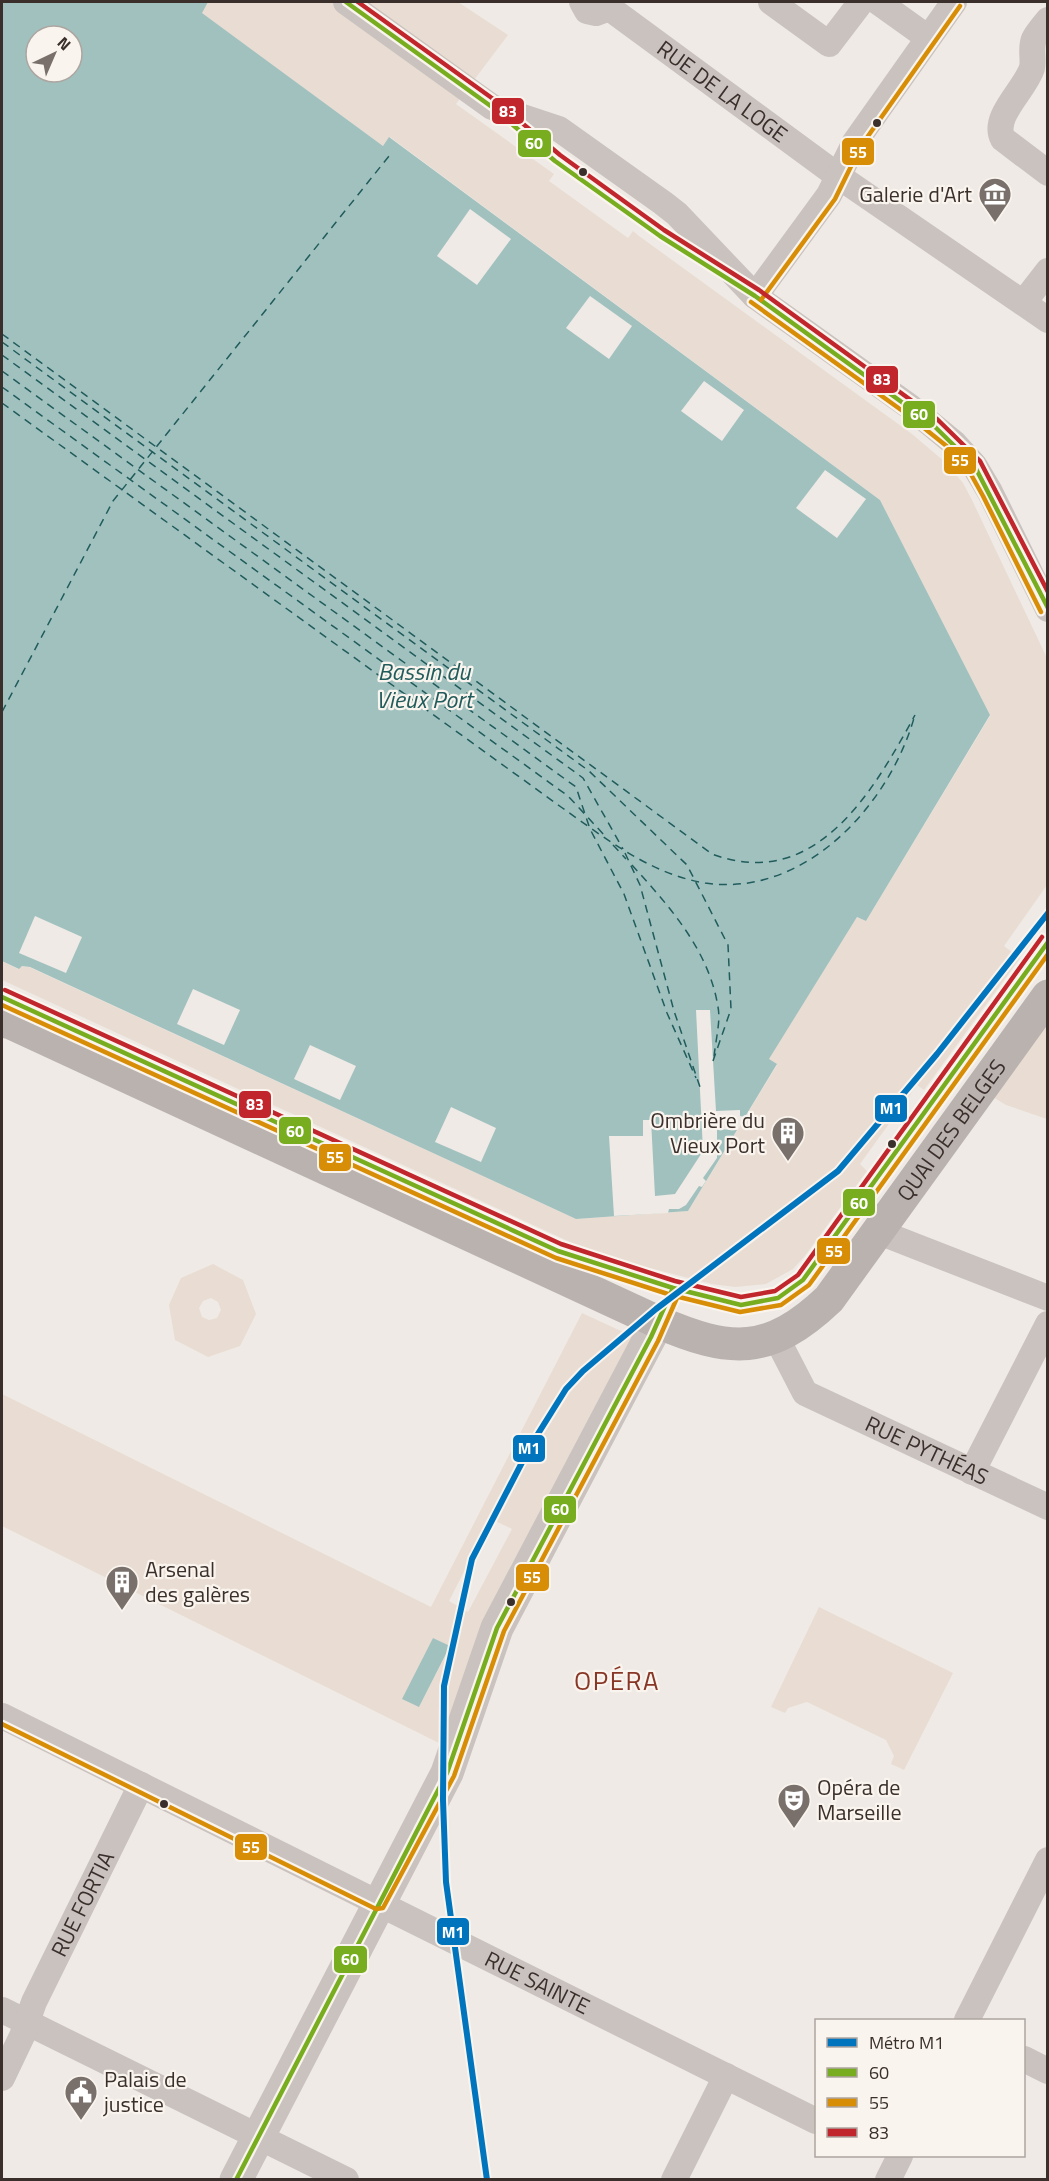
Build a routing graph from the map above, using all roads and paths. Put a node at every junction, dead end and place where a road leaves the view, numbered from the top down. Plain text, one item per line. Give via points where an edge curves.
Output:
1 (345, 2) edge
2 (582, 2) edge
3 (771, 2) edge
4 (861, 2) edge
5 (878, 2) edge
6 (954, 2) edge
7 (608, 4) edge
8 (1047, 20) edge
9 (927, 37) junction
10 (1047, 173) edge
11 (838, 176) junction
12 (1047, 271) edge
13 (755, 296) junction
14 (1024, 302) junction
15 (1047, 320) edge
16 (1047, 609) edge
17 (1047, 996) edge
18 (2, 1021) edge
19 (879, 1232) junction
20 (1047, 1298) edge
21 (658, 1322) junction
22 (1047, 1324) edge
23 (775, 1335) junction
24 (972, 1472) junction
25 (1047, 1507) edge
26 (2, 1716) edge
27 (141, 1785) junction
28 (1047, 1860) edge
29 (379, 1902) junction
30 (2, 2010) edge
31 (968, 2019) edge
32 (26, 2022) junction
33 (1025, 2060) edge
34 (1047, 2071) edge
35 (726, 2076) junction
36 (2, 2078) edge
37 (815, 2120) edge
38 (258, 2137) junction
39 (236, 2180) edge
40 (346, 2180) edge
41 (674, 2180) edge

1 - 13 street via 492,107 559,129 600,158 678,214
2 - 7 street, RUE DE LA LOGE via 591,13 601,13
3 - 4 street via 830,45
5 - 9 street
6 - 9 street
7 - 11 street, RUE DE LA LOGE
8 - 10 street via 1033,41 1033,66 998,131
9 - 11 street via 855,142
11 - 13 street via 829,195
11 - 14 street, RUE DE LA LOGE
12 - 14 street
13 - 16 street via 909,406 954,443 974,465 990,492
14 - 15 street, RUE DE LA LOGE
17 - 19 main road, QUAI DES BELGES
18 - 21 main road, QUAI DES BELGES
19 - 20 street
19 - 23 main road, QUAI DES BELGES via 829,1299
21 - 23 main road, QUAI DES BELGES via 716,1343 758,1343
21 - 29 street via 497,1628 447,1773
22 - 24 street
23 - 24 street, RUE PYTHÉAS via 805,1393
24 - 25 street, RUE PYTHÉAS
26 - 27 street, RUE SAINTE
27 - 29 street, RUE SAINTE
27 - 32 street, RUE FORTIA
28 - 31 street
29 - 35 street, RUE SAINTE
29 - 38 street
30 - 32 street
32 - 36 street, RUE FORTIA
32 - 38 street
33 - 34 street
35 - 37 street, RUE SAINTE
35 - 41 street
38 - 39 street
38 - 40 street

